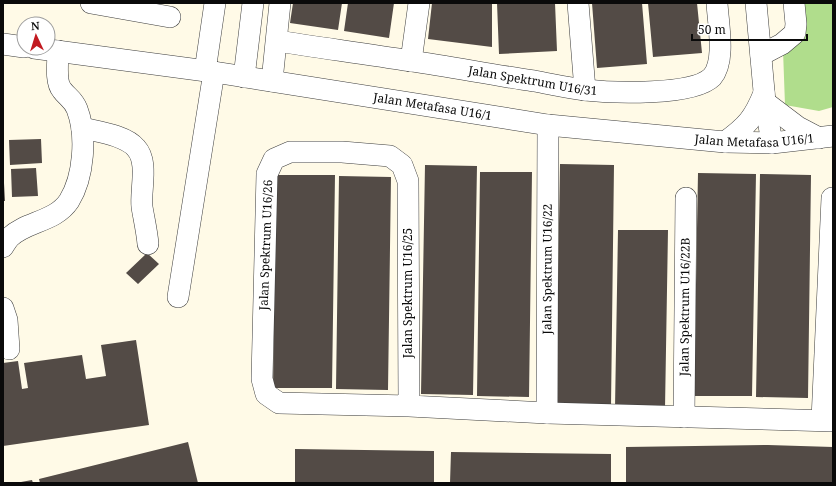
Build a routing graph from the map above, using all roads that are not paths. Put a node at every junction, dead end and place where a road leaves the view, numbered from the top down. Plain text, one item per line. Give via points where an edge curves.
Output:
1 (91, 3) edge
2 (215, 3) edge
3 (253, 3) edge
4 (280, 3) edge
5 (419, 3) edge
6 (578, 3) edge
7 (717, 3) edge
8 (756, 3) edge
9 (794, 3) edge
10 (170, 17) dead end
11 (277, 41) junction
12 (3, 44) edge
13 (16, 46) edge
14 (58, 51) joint
15 (761, 55) junction
16 (411, 61) junction
17 (210, 71) junction
18 (244, 77) junction
19 (272, 81) junction
20 (585, 90) junction
21 (765, 97) junction
22 (548, 125) junction
23 (82, 128) junction
24 (826, 137) edge
25 (726, 142) junction
26 (772, 143) junction
27 (408, 181) joint
28 (686, 198) dead end
29 (832, 198) edge
30 (148, 244) dead end
31 (3, 247) edge
32 (178, 297) dead end
33 (3, 308) edge
34 (9, 349) dead end
35 (409, 406) junction
36 (547, 413) junction
37 (684, 417) junction
38 (827, 420) edge

1 - 10 street
2 - 17 street
3 - 18 street
4 - 11 street
5 - 16 street
6 - 20 street
7 - 20 street, Jalan Spektrum U16/31 via 719,66 704,83 673,90
8 - 15 street
9 - 15 street via 795,33 782,44
11 - 16 street, Jalan Spektrum U16/31
11 - 19 street
12 - 13 street
14 - 17 street, Jalan Metafasa U16/1
14 - 23 street via 57,77 61,90 71,98 77,108
15 - 21 street
16 - 20 street, Jalan Spektrum U16/31
17 - 18 street, Jalan Metafasa U16/1
17 - 32 street
18 - 19 street, Jalan Metafasa U16/1
19 - 22 street, Jalan Metafasa U16/1
21 - 24 street via 798,128
21 - 25 street via 743,129
21 - 26 street
22 - 25 street, Jalan Metafasa U16/1
22 - 36 street, Jalan Spektrum U16/22
23 - 30 street via 129,142 141,156 142,207
23 - 31 street via 78,179 69,201 59,212 24,227 9,238
24 - 26 street, Jalan Metafasa U16/1
25 - 26 street, Jalan Metafasa U16/1
27 - 35 street, Jalan Spektrum U16/25
27 - 35 street, Jalan Spektrum U16/26 via 402,165 390,156 342,152 290,152 274,159 267,174 262,379 266,394 279,403
28 - 37 street, Jalan Spektrum U16/22B
29 - 38 street
33 - 34 street via 7,320
35 - 36 street
36 - 37 street
37 - 38 street

